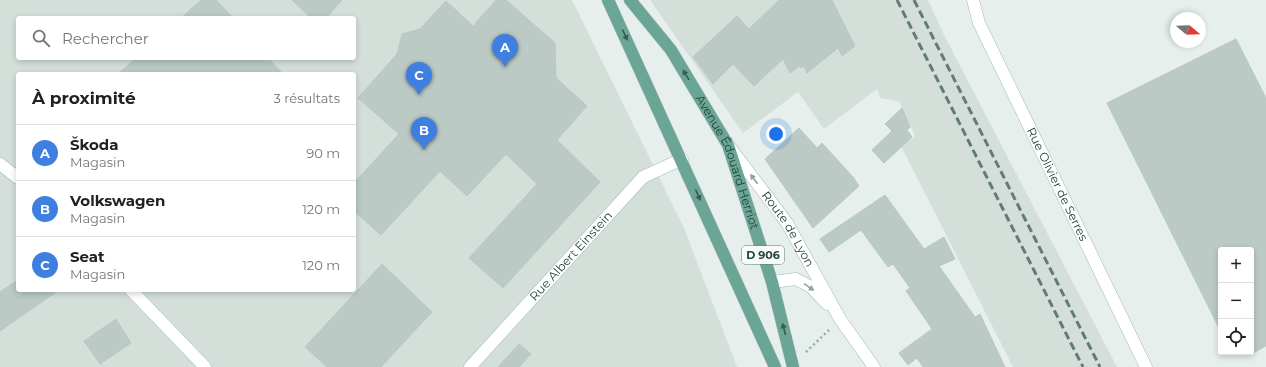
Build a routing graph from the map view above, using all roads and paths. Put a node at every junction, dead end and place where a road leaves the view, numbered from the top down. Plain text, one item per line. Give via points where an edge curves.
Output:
1 (608, 0) edge
2 (630, 0) edge
3 (973, 0) edge
4 (728, 145) junction
5 (682, 159) junction
6 (0, 164) edge
7 (16, 176) edge
8 (772, 282) junction
9 (133, 292) edge
10 (840, 319) junction
11 (793, 366) edge
12 (205, 367) edge
13 (470, 367) edge
14 (775, 367) edge
15 (874, 367) edge
16 (1146, 367) edge

1 -> 5 main road, D 906
4 -> 2 main road, Avenue Édouard Herriot / D 906 via 671,50
3 - 16 street, Rue Olivier de Serres via 979,23
4 - 8 main road, Avenue Édouard Herriot / D 906
10 -> 4 street, Route de Lyon via 787,223
5 - 13 street, Rue Albert Einstein via 643,177
5 -> 14 main road, D 906
6 - 7 street
8 -> 10 street, Route de Lyon via 796,279 811,287
11 -> 8 main road, Avenue Édouard Herriot / D 906
9 - 12 street
10 - 11 path
10 - 15 street, Route de Lyon

